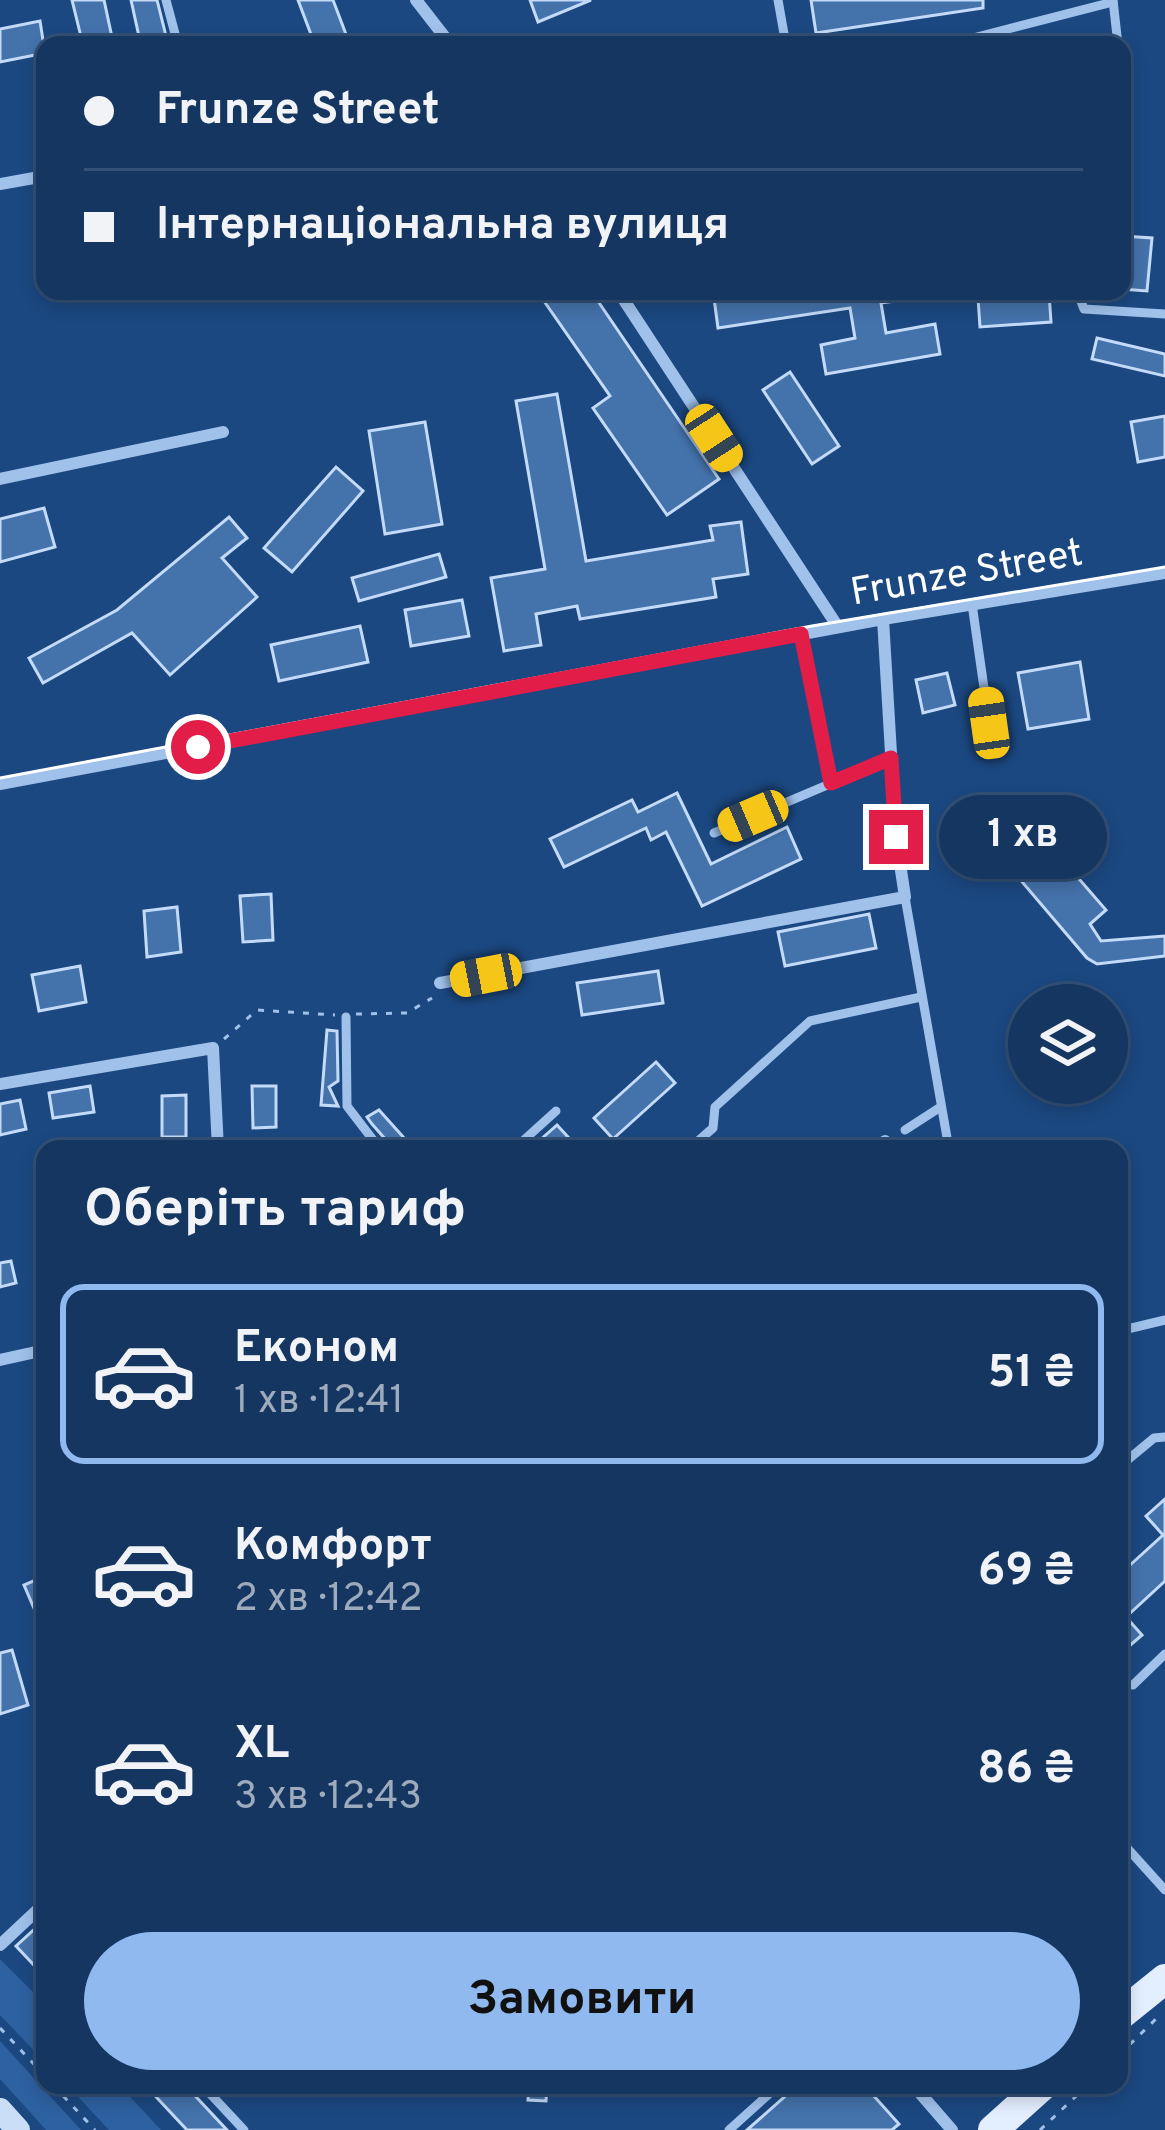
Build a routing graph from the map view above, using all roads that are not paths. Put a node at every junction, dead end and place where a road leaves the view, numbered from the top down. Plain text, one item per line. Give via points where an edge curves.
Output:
1 (166, 0) edge
2 (416, 0) edge
3 (778, 0) edge
4 (1113, 1) edge
5 (176, 36) edge
6 (444, 36) edge
7 (785, 36) edge
8 (980, 36) edge
9 (1117, 36) edge
10 (36, 178) edge
11 (0, 184) edge
12 (624, 300) edge
13 (1080, 300) edge
14 (1165, 314) edge
15 (224, 432) dead end
16 (0, 479) edge
17 (1165, 573) edge
18 (972, 604) junction
19 (883, 619) junction
20 (838, 627) junction
21 (801, 634) junction
22 (989, 723) dead end
23 (891, 758) junction
24 (831, 783) junction
25 (0, 784) edge
26 (714, 833) dead end
27 (905, 897) junction
28 (440, 983) road end
29 (921, 997) junction
30 (346, 1017) road end
31 (0, 1084) edge
32 (939, 1108) junction
33 (556, 1112) dead end
34 (905, 1130) dead end
35 (218, 1140) edge
36 (373, 1140) edge
37 (524, 1140) edge
38 (699, 1140) edge
39 (947, 1140) edge
40 (1165, 1320) edge
41 (1128, 1328) edge
42 (36, 1352) edge
43 (0, 1360) edge
44 (1165, 1438) edge
45 (1128, 1460) edge
46 (1165, 1654) edge
47 (1133, 1685) dead end
48 (1128, 1849) edge
49 (1165, 1890) edge
50 (36, 1915) edge
51 (0, 1946) edge
52 (1165, 1979) edge
53 (1128, 2009) edge
54 (210, 2094) edge
55 (769, 2094) edge
56 (921, 2094) edge
57 (1033, 2094) edge
58 (0, 2110) edge
59 (18, 2130) edge
60 (244, 2130) edge
61 (729, 2130) edge
62 (952, 2130) edge
63 (993, 2130) edge

1 - 5 lane
2 - 6 street
3 - 7 lane
4 - 8 lane
4 - 9 lane
10 - 11 street
12 - 20 street
13 - 14 lane via 1084,309
15 - 16 street
17 - 18 street, Frunze Street
18 - 19 street, Frunze Street
18 - 22 lane
19 - 20 street, Frunze Street
19 - 23 street
20 - 21 street, Frunze Street
21 - 24 lane
21 - 25 street, Frunze Street
23 - 24 lane
23 - 27 street
24 - 26 lane
27 - 28 street
27 - 29 lane
29 - 32 lane
29 - 38 lane via 810,1021 715,1107 713,1128
30 - 36 lane via 347,1106
31 - 35 street via 213,1048
32 - 34 lane
32 - 39 lane
33 - 37 lane
40 - 41 lane
42 - 43 street
44 - 45 lane
46 - 47 lane
48 - 49 lane
50 - 51 street
52 - 53 main road
54 - 60 lane
55 - 61 lane
56 - 62 street
57 - 63 main road
58 - 59 street

